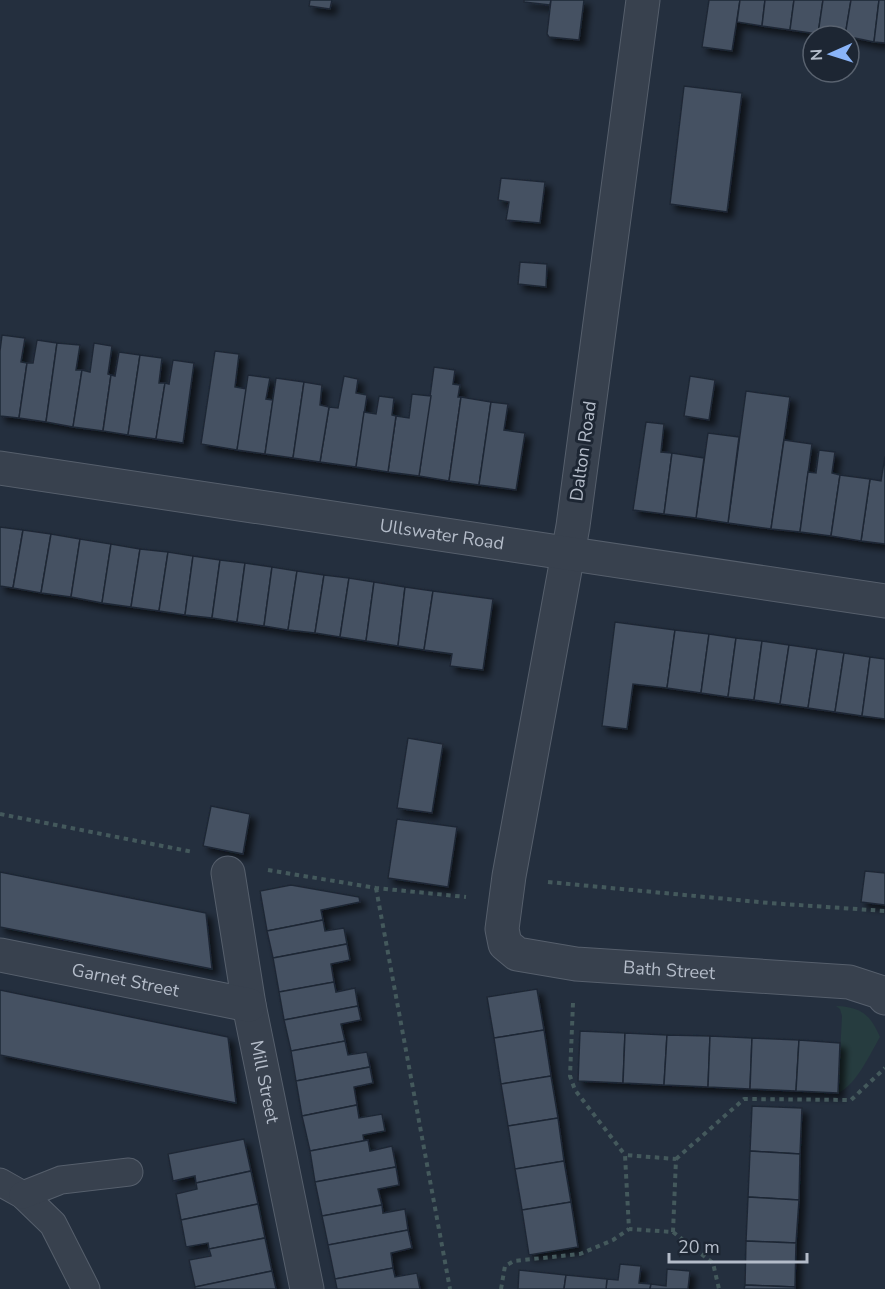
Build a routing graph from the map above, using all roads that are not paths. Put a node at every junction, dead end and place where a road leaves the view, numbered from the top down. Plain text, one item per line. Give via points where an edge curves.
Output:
1 (643, 0) edge
2 (0, 468) edge
3 (567, 554) junction
4 (885, 602) edge
5 (228, 873) road end
6 (507, 888) joint
7 (0, 955) edge
8 (883, 992) edge
9 (249, 1005) junction
10 (129, 1172) dead end
11 (11, 1188) edge
12 (86, 1289) edge
13 (307, 1289) edge

1 - 3 street, Dalton Road
2 - 3 street, Ullswater Road
3 - 4 street, Ullswater Road
3 - 6 street, Dalton Road
5 - 9 street, Mill Street
6 - 8 street, Bath Street via 502,929 506,944 517,954 572,964 849,982
7 - 9 street, Garnet Street
9 - 13 street, Mill Street
10 - 11 lane
11 - 12 lane via 53,1224

